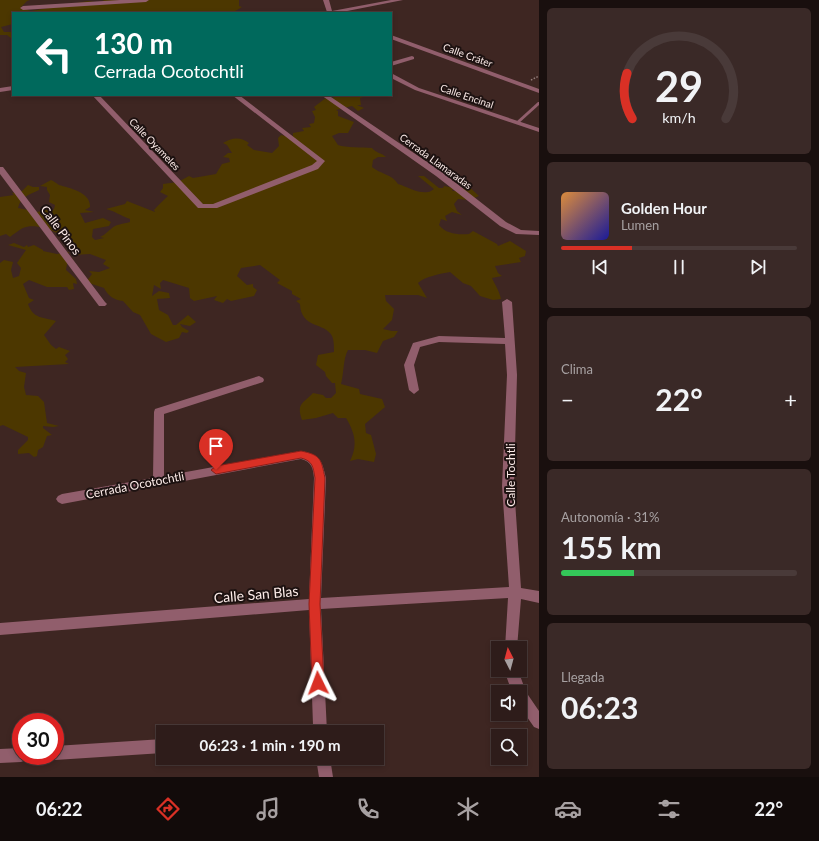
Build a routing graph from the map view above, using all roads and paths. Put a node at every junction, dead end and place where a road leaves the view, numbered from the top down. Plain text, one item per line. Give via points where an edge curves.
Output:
1 (146, 0) edge
2 (326, 0) edge
3 (400, 0) edge
4 (23, 8) dead end
5 (329, 12) edge
6 (334, 12) edge
7 (392, 37) edge
8 (412, 58) dead end
9 (392, 64) edge
10 (392, 76) edge
11 (12, 88) edge
12 (0, 90) edge
13 (539, 91) edge
14 (96, 96) edge
15 (236, 96) edge
16 (325, 96) edge
17 (539, 104) edge
18 (517, 123) junction
19 (539, 130) edge
20 (1, 173) edge
21 (539, 233) edge
22 (507, 302) dead end
23 (102, 304) dead end
24 (509, 342) junction
25 (259, 380) dead end
26 (414, 390) dead end
27 (159, 481) junction
28 (62, 499) dead end
29 (515, 592) junction
30 (539, 597) edge
31 (315, 604) junction
32 (0, 629) edge
33 (512, 641) edge
34 (527, 706) edge
35 (539, 722) edge
36 (316, 725) edge
37 (156, 746) edge
38 (64, 752) edge
39 (12, 755) edge
40 (0, 756) edge
41 (325, 765) edge
42 (326, 777) edge

1 - 4 street
2 - 5 street
3 - 6 street
7 - 13 street, Calle Cráter
8 - 9 street
10 - 18 street, Calle Encinal via 417,89
11 - 12 street
14 - 15 street, Calle Oyameles via 201,206 214,206 315,167 320,161
16 - 21 street, Cerrada Llamaradas via 439,174 503,224 519,232
17 - 18 lane
18 - 19 street, Calle Encinal
20 - 23 street, Calle Pinos
22 - 24 street, Calle Tochtli
24 - 26 street via 439,339 416,346 408,365
24 - 29 street, Calle Tochtli via 512,376 508,486
25 - 27 street via 158,412
27 - 28 street, Cerrada Ocotochtli
27 - 31 street, Cerrada Ocotochtli via 301,455 311,457 317,462 320,478
29 - 30 street, Calle San Blas
29 - 31 street, Calle San Blas
29 - 33 street, Calle Tochtli
31 - 32 street, Calle San Blas
31 - 36 street, Cerrada Ocotochtli
34 - 35 street
37 - 38 street
39 - 40 street
41 - 42 street

